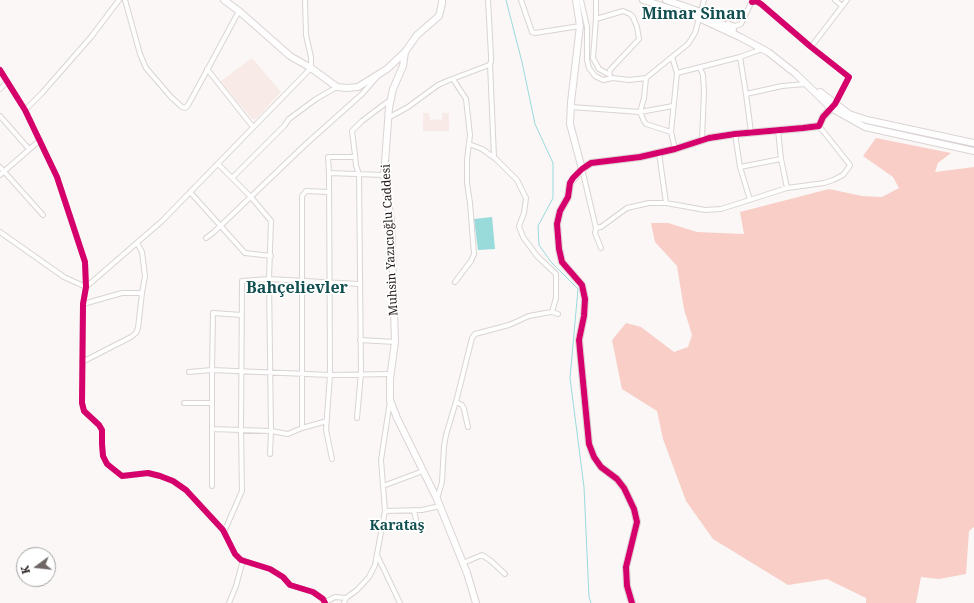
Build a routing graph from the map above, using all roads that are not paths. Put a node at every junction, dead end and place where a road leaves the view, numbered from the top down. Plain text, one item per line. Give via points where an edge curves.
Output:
1 (119, 0) edge
2 (126, 0) edge
3 (224, 0) edge
4 (305, 0) edge
5 (442, 0) edge
6 (488, 0) edge
7 (521, 0) edge
8 (576, 0) edge
9 (581, 0) edge
10 (596, 0) edge
11 (643, 0) edge
12 (666, 0) edge
13 (704, 0) edge
14 (835, 0) edge
15 (847, 0) edge
16 (673, 1) edge
17 (752, 1) edge
18 (842, 6) junction
19 (239, 11) junction
20 (701, 12) junction
21 (699, 18) junction
22 (596, 19) junction
23 (580, 26) junction
24 (726, 26) junction
25 (811, 47) junction
26 (762, 49) junction
27 (405, 52) junction
28 (740, 57) junction
29 (672, 58) junction
30 (490, 64) junction
31 (311, 68) junction
32 (700, 68) junction
33 (207, 69) junction
34 (0, 70) edge
35 (677, 73) junction
36 (380, 74) junction
37 (608, 74) junction
38 (613, 78) junction
39 (646, 78) junction
40 (453, 79) junction
41 (7, 82) junction
42 (805, 84) junction
43 (337, 87) junction
44 (0, 89) edge
45 (746, 94) junction
46 (390, 100) junction
47 (673, 106) junction
48 (833, 106) junction
49 (571, 107) junction
50 (25, 110) junction
51 (640, 112) junction
52 (0, 116) edge
53 (388, 118) junction
54 (819, 126) junction
55 (253, 127) junction
56 (778, 130) junction
57 (671, 132) junction
58 (751, 132) junction
59 (735, 134) junction
60 (40, 140) junction
61 (702, 140) junction
62 (974, 143) edge
63 (469, 144) junction
64 (29, 149) junction
65 (675, 149) junction
66 (974, 151) edge
67 (659, 152) junction
68 (355, 155) junction
69 (494, 157) junction
70 (781, 159) junction
71 (218, 164) junction
72 (0, 167) edge
73 (740, 167) junction
74 (582, 169) junction
75 (4, 171) junction
76 (329, 173) junction
77 (359, 174) junction
78 (0, 175) edge
79 (384, 175) junction
80 (232, 178) junction
81 (787, 188) junction
82 (190, 192) junction
83 (328, 192) junction
84 (251, 197) junction
85 (750, 200) junction
86 (666, 203) junction
87 (44, 215) dead end
88 (220, 226) junction
89 (596, 228) junction
90 (0, 232) edge
91 (206, 238) dead end
92 (137, 242) junction
93 (601, 248) dead end
94 (270, 256) junction
95 (269, 279) junction
96 (301, 281) junction
97 (330, 282) junction
98 (455, 282) dead end
99 (360, 284) junction
100 (86, 287) junction
101 (142, 293) junction
102 (83, 304) junction
103 (552, 312) junction
104 (558, 314) dead end
105 (242, 315) junction
106 (360, 340) junction
107 (395, 342) junction
108 (82, 362) junction
109 (212, 370) junction
110 (242, 371) junction
111 (189, 372) dead end
112 (271, 372) junction
113 (302, 373) junction
114 (361, 373) junction
115 (391, 374) junction
116 (330, 375) junction
117 (390, 400) junction
118 (456, 402) junction
119 (184, 403) dead end
120 (212, 403) junction
121 (357, 418) dead end
122 (327, 421) junction
123 (468, 427) dead end
124 (302, 428) junction
125 (212, 429) junction
126 (241, 430) junction
127 (271, 431) junction
128 (270, 454) dead end
129 (332, 458) dead end
130 (423, 471) junction
131 (212, 486) dead end
132 (383, 486) junction
133 (437, 499) junction
134 (440, 506) junction
135 (414, 510) junction
136 (385, 511) junction
137 (417, 525) dead end
138 (224, 532) junction
139 (377, 555) junction
140 (243, 560) junction
141 (463, 563) junction
142 (505, 574) dead end
143 (345, 601) edge
144 (229, 603) edge
145 (325, 603) edge
146 (400, 603) edge
147 (476, 603) edge
148 (632, 603) edge

1 - 50 street via 91,37
2 - 33 street via 146,68 170,97 185,108
3 - 19 street
4 - 31 street
5 - 27 street, Muhsin Yazıcıoğlu Caddesi via 439,16 417,35
6 - 30 street
7 - 23 street via 532,32
8 - 23 street
9 - 38 street via 587,27 586,49 589,68 595,76 603,80
10 - 22 street
11 - 21 street
12 - 16 street
13 - 20 street
14 - 18 street
15 - 18 street
16 - 20 street
17 - 24 street via 741,24 735,26 728,23
17 - 25 street via 761,4
18 - 25 street
19 - 31 street via 290,56
19 - 33 street
20 - 21 street
20 - 24 street
21 - 26 street
21 - 29 street via 695,33 688,44
22 - 37 street via 593,58 598,69
22 - 37 street via 623,11 633,17 637,27 639,39
23 - 49 street
24 - 48 street via 770,49
25 - 48 street via 849,77
26 - 28 street
26 - 42 street via 796,74
27 - 36 street
27 - 46 street, Muhsin Yazıcıoğlu Caddesi via 403,66
28 - 32 street
28 - 45 street
29 - 35 street
29 - 39 street
30 - 40 street
30 - 69 street
31 - 43 street
31 - 55 street
32 - 35 street
32 - 61 street via 704,91
33 - 55 street
34 - 41 street
35 - 47 street
36 - 43 street via 358,87
36 - 84 street via 362,94
37 - 38 street
38 - 39 street
39 - 51 street
40 - 53 street via 438,85
40 - 63 street via 466,99
41 - 44 street
41 - 50 street
42 - 45 street
42 - 48 street
43 - 80 street via 289,119
45 - 58 street
46 - 53 street, Muhsin Yazıcıoğlu Caddesi
46 - 68 street via 352,131
47 - 51 street
47 - 57 street
48 - 54 street
48 - 62 street via 867,120
48 - 66 street via 865,127
49 - 51 street
49 - 74 street via 570,124
50 - 60 street
51 - 57 street via 646,124
52 - 64 street
53 - 79 street, Muhsin Yazıcıoğlu Caddesi
54 - 56 street
54 - 81 street via 850,164 849,167 843,175 834,180
55 - 71 street
56 - 58 street
56 - 70 street
57 - 65 street
58 - 59 street
59 - 61 street
59 - 73 street
60 - 64 street
60 - 100 street via 57,177 74,226 85,262
61 - 65 street
63 - 69 street
63 - 98 street via 467,183 474,254
64 - 75 street
65 - 67 street
67 - 74 street via 591,164
67 - 86 street
68 - 76 street via 328,157
68 - 77 street
69 - 103 street via 518,180 526,198 519,226 523,237 537,256 556,274 556,298
70 - 73 street
70 - 81 street
71 - 80 street
71 - 82 street
72 - 75 street
73 - 85 street
74 - 89 street
74 - 148 street via 570,184 568,197 560,211 557,224 559,249 562,262 582,285 585,299 579,340 589,444 601,467 624,488 634,508 637,522 626,567 627,586
75 - 78 street
75 - 87 street
76 - 77 street
76 - 83 street
77 - 79 street
77 - 99 street
79 - 107 street, Muhsin Yazıcıoğlu Caddesi via 391,220
80 - 84 street
81 - 85 street
82 - 88 street
82 - 92 street
83 - 96 street via 306,191 302,196
83 - 97 street
84 - 88 street
84 - 94 street via 271,221
85 - 86 street via 721,209 705,210
86 - 89 street via 627,208
88 - 91 street
88 - 94 street via 245,253
89 - 93 street via 594,233
90 - 100 street via 64,276
92 - 100 street
92 - 101 street via 142,252 145,276
94 - 95 street
95 - 96 street
95 - 105 street via 242,280
95 - 112 street
96 - 97 street
96 - 113 street
97 - 99 street
97 - 116 street
99 - 106 street
100 - 102 street
101 - 102 street via 122,293
101 - 108 street via 136,333
102 - 108 street
103 - 104 street
103 - 118 street via 529,316 475,334
105 - 109 street via 213,314
105 - 110 street
106 - 107 street
106 - 114 street
107 - 115 street, Muhsin Yazıcıoğlu Caddesi
108 - 138 street via 82,403 84,411 102,430 103,456 107,464 122,476 148,473 173,481 186,490
109 - 110 street
109 - 111 street
109 - 120 street
110 - 112 street
110 - 126 street
112 - 113 street
112 - 127 street
113 - 116 street
113 - 124 street
114 - 115 street
114 - 116 street
114 - 121 street
115 - 117 street, Muhsin Yazıcıoğlu Caddesi
116 - 122 street
117 - 130 street
117 - 132 street via 381,460
118 - 123 street via 464,409
118 - 133 street via 444,446 442,482
119 - 120 street
120 - 125 street
122 - 124 street
122 - 129 street via 326,430
124 - 127 street via 288,434
125 - 126 street
125 - 131 street
126 - 127 street
126 - 138 street via 242,491
127 - 128 street
130 - 132 street
130 - 133 street
132 - 136 street
133 - 134 street
134 - 135 street
134 - 141 street
135 - 136 street
135 - 137 street
136 - 139 street
138 - 140 street via 235,554
139 - 143 street via 369,577
139 - 146 street
140 - 144 street
140 - 145 street via 270,569 290,585 313,592
141 - 142 street via 482,555
141 - 147 street
143 - 145 street via 335,597

